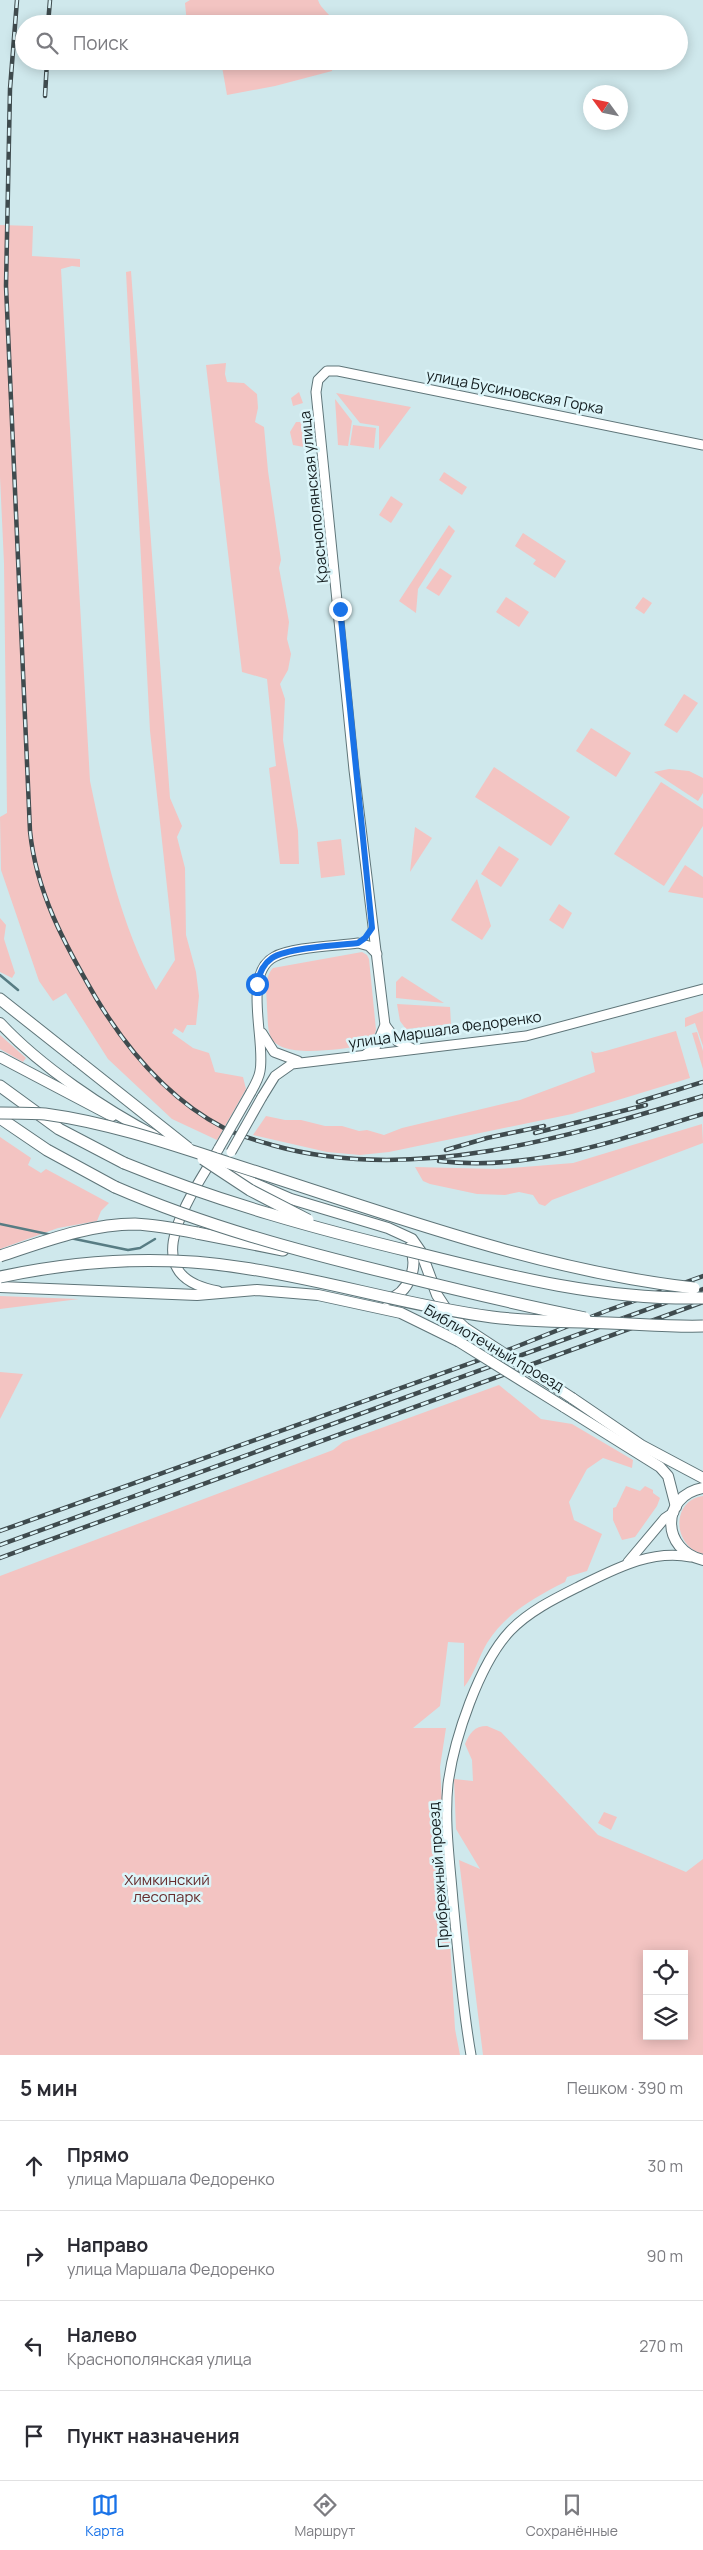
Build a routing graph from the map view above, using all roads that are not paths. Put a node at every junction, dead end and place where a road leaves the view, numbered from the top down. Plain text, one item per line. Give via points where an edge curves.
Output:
1 (322, 374) joint
2 (703, 445) edge
3 (371, 917) junction
4 (358, 943) junction
5 (377, 955) junction
6 (703, 988) edge
7 (0, 999) edge
8 (0, 1023) edge
9 (385, 1025) junction
10 (259, 1027) junction
11 (413, 1050) junction
12 (365, 1055) junction
13 (0, 1057) edge
14 (304, 1061) junction
15 (0, 1086) edge
16 (0, 1113) edge
17 (0, 1118) edge
18 (143, 1129) junction
19 (211, 1163) junction
20 (237, 1177) junction
21 (398, 1232) junction
22 (342, 1235) junction
23 (312, 1255) junction
24 (0, 1256) edge
25 (0, 1276) edge
26 (0, 1287) edge
27 (45, 1287) junction
28 (703, 1289) edge
29 (227, 1292) junction
30 (703, 1298) edge
31 (345, 1300) junction
32 (608, 1323) junction
33 (703, 1326) edge
34 (703, 1478) edge
35 (703, 1488) edge
36 (675, 1509) junction
37 (696, 1558) edge
38 (626, 1564) junction
39 (703, 1568) edge
40 (471, 2055) edge

1 - 2 street, улица Бусиновская Горка via 338,371
1 - 3 street, Краснополянская улица via 316,392
3 - 4 street, Краснополянская улица via 370,932
3 - 5 street, Краснополянская улица
4 - 5 street via 372,947
4 - 10 street via 273,957 258,979
5 - 9 street, Краснополянская улица
6 - 11 street, улица Маршала Федоренко via 532,1035
7 - 22 main road, bridge via 209,1163 286,1210
8 - 18 main road via 40,1061
9 - 11 street via 397,1040
9 - 12 street via 376,1046
10 - 14 street via 274,1052 288,1059
10 - 19 street, bridge via 260,1071
11 - 12 street, улица Маршала Федоренко
12 - 14 street, улица Маршала Федоренко
13 - 18 main road via 117,1119
14 - 20 street, улица Маршала Федоренко, bridge via 283,1069 262,1097 230,1152 230,1165
15 - 22 main road, bridge via 59,1129 124,1163 192,1189
16 - 28 main road, bridge via 44,1114 151,1139 493,1246 626,1279
17 - 23 main road, bridge via 47,1150 115,1187 214,1225
18 - 19 main road, Библиотечный проезд
19 - 20 main road, Библиотечный проезд
19 - 29 street via 177,1227 174,1262 176,1270 191,1284
20 - 21 main road, Библиотечный проезд via 291,1199
21 - 31 main road via 408,1243 413,1262 412,1273 402,1292 384,1301
21 - 34 main road, Библиотечный проезд, bridge via 417,1245 437,1295 448,1312 465,1328 648,1449
22 - 30 main road, bridge via 586,1292 628,1297
23 - 24 main road, bridge via 135,1224 70,1234
23 - 32 main road, bridge
25 - 27 main road
25 - 32 main road, bridge via 103,1261 202,1263 320,1281 491,1317 557,1323
26 - 27 main road
27 - 29 main road, Библиотечный проезд via 197,1295
29 - 31 main road, Библиотечный проезд via 257,1290
31 - 36 main road, Библиотечный проезд, bridge via 400,1313 458,1341 660,1467 668,1476
32 - 33 main road, bridge
35 - 36 main road via 688,1494
36 - 37 main road, Библиотечный проезд via 672,1534 679,1547
36 - 38 street, Прибрежный проезд
37 - 38 street, Прибрежный проезд via 666,1554
37 - 39 main road, Библиотечный проезд
38 - 40 street, Прибрежный проезд via 550,1602 512,1629 492,1654 456,1745 448,1783 448,1822 463,2006

